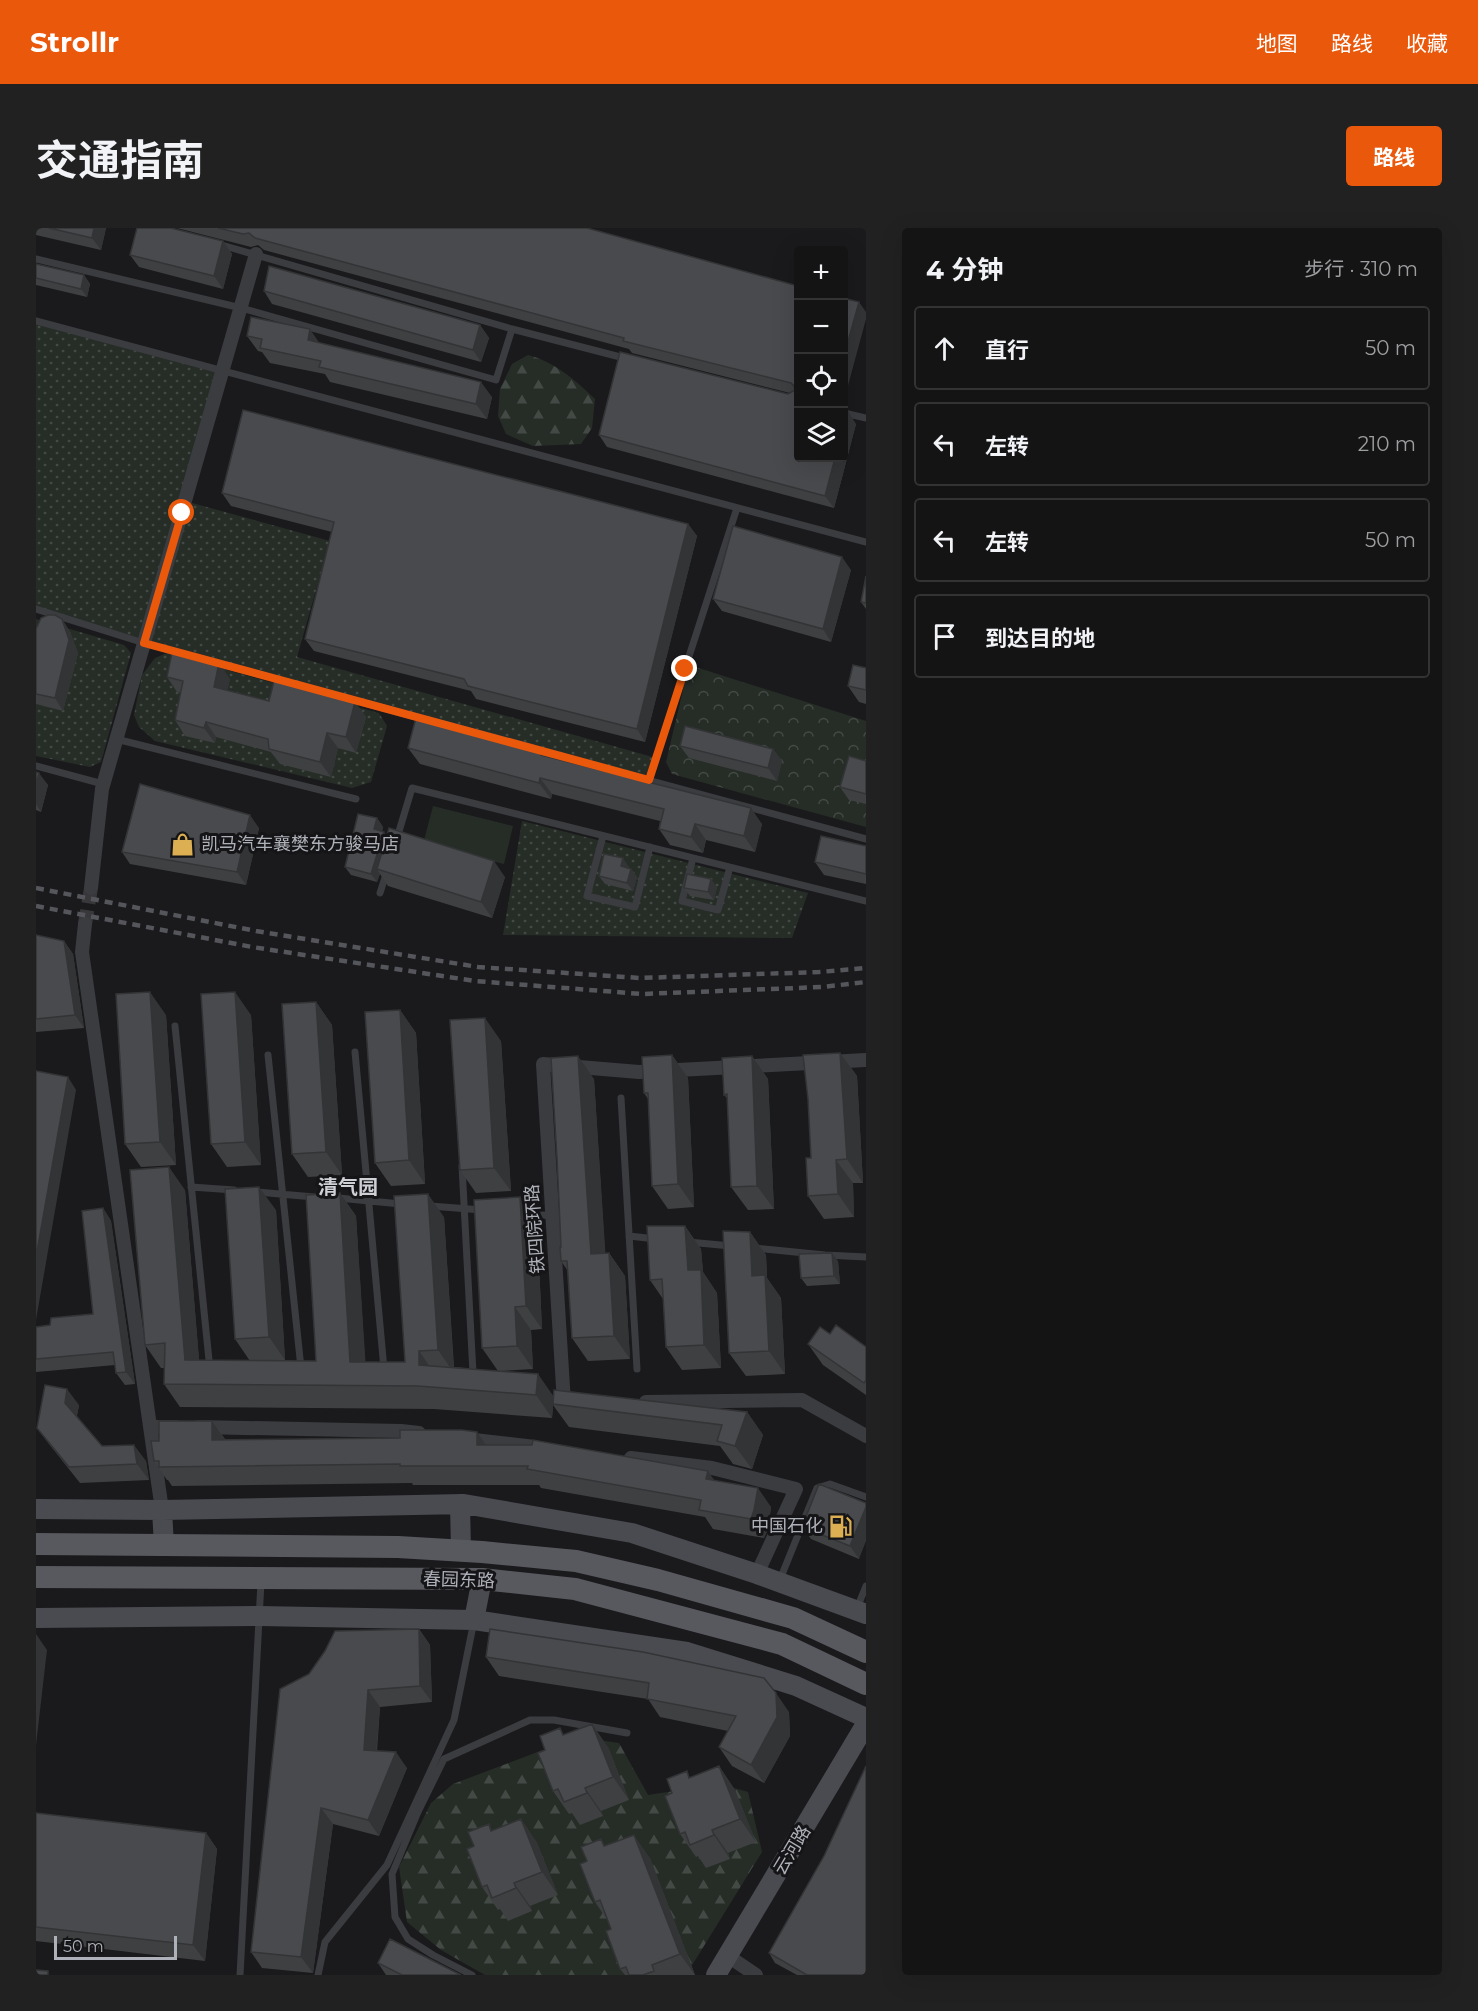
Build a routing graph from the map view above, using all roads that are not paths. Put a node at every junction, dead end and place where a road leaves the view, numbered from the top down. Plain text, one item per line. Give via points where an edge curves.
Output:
1 (211, 242) edge
2 (256, 254) junction
3 (36, 259) edge
4 (241, 308) junction
5 (36, 321) edge
6 (512, 329) junction
7 (638, 361) edge
8 (223, 370) junction
9 (848, 413) edge
10 (866, 418) edge
11 (737, 508) junction
12 (866, 542) edge
13 (36, 609) edge
14 (144, 643) junction
15 (435, 722) edge
16 (116, 739) junction
17 (525, 747) edge
18 (36, 766) edge
19 (649, 780) junction
20 (103, 784) junction
21 (356, 799) dead end
22 (603, 836) junction
23 (866, 839) edge
24 (650, 847) junction
25 (393, 851) edge
26 (693, 858) junction
27 (390, 862) edge
28 (730, 867) junction
29 (91, 888) tunnel mouth
30 (380, 893) dead end
31 (866, 901) edge
32 (86, 924) tunnel mouth
33 (175, 1026) dead end
34 (355, 1052) dead end
35 (268, 1055) dead end
36 (866, 1060) edge
37 (621, 1098) dead end
38 (462, 1161) edge
39 (191, 1187) junction
40 (237, 1190) edge
41 (249, 1191) edge
42 (283, 1194) junction
43 (369, 1201) junction
44 (405, 1204) edge
45 (417, 1205) edge
46 (465, 1209) junction
47 (486, 1210) edge
48 (519, 1213) edge
49 (552, 1216) junction
50 (629, 1236) junction
51 (664, 1239) edge
52 (675, 1241) edge
53 (866, 1257) edge
54 (209, 1360) edge
55 (637, 1369) dead end
56 (385, 1372) edge
57 (302, 1373) edge
58 (473, 1373) edge
59 (635, 1402) edge
60 (576, 1403) edge
61 (151, 1427) junction
62 (866, 1436) edge
63 (550, 1449) edge
64 (620, 1457) edge
65 (866, 1497) edge
66 (460, 1504) junction
67 (36, 1509) edge
68 (162, 1510) junction
69 (36, 1544) edge
70 (164, 1545) junction
71 (461, 1551) junction
72 (757, 1574) junction
73 (36, 1577) edge
74 (261, 1579) junction
75 (482, 1579) junction
76 (779, 1582) junction
77 (866, 1586) edge
78 (861, 1612) edge
79 (259, 1617) junction
80 (36, 1618) edge
81 (474, 1620) junction
82 (866, 1652) edge
83 (866, 1684) edge
84 (866, 1718) edge
85 (866, 1724) edge
86 (627, 1733) dead end
87 (728, 1956) junction
88 (240, 1975) edge
89 (318, 1975) edge
90 (472, 1975) edge
91 (716, 1975) edge
92 (756, 1975) edge

1 - 2 lane
2 - 4 street
2 - 6 lane
3 - 4 lane
4 - 6 lane via 496,380
4 - 8 street
5 - 8 lane
6 - 7 lane
8 - 11 lane
8 - 14 street
9 - 10 lane
11 - 12 lane
11 - 19 lane
13 - 14 lane
14 - 15 lane
14 - 16 street
16 - 20 street
16 - 21 lane
17 - 19 lane
18 - 20 lane
19 - 23 lane
20 - 29 street
22 - 24 lane
22 - 24 lane via 587,896 635,907
22 - 25 lane via 412,788
24 - 26 lane
26 - 28 lane
26 - 28 lane via 682,901 718,910
27 - 30 lane
28 - 31 lane
32 - 61 street via 82,952
33 - 39 lane
34 - 43 lane
35 - 42 lane
36 - 49 street, 铁四院环路 via 639,1072 543,1064
37 - 50 lane
38 - 46 lane
39 - 40 lane
39 - 54 lane
41 - 42 lane
42 - 43 lane
42 - 57 lane
43 - 44 lane
43 - 56 lane
45 - 46 lane
46 - 47 lane
46 - 58 lane
48 - 49 lane
49 - 60 street, 铁四院环路 via 564,1403
50 - 51 lane
50 - 55 lane
52 - 53 lane
59 - 62 street via 802,1400
61 - 63 street via 401,1431
61 - 68 street
64 - 72 street via 712,1468 796,1489
65 - 76 lane via 830,1484 817,1488
66 - 68 street
66 - 71 street
66 - 72 street via 632,1533
67 - 68 street
68 - 70 street
69 - 70 main road, 春园东路
70 - 71 main road, 春园东路
71 - 82 main road, 春园东路 via 576,1561 658,1580 793,1618
72 - 76 street
73 - 74 main road, 春园东路
74 - 75 main road, 春园东路
74 - 79 lane
75 - 81 street
75 - 83 main road, 春园东路 via 575,1589 782,1644
76 - 78 street
77 - 78 lane
79 - 80 street
79 - 81 street
79 - 88 lane
81 - 84 street via 687,1652 796,1686
81 - 89 lane via 454,1720 387,1865 325,1942
85 - 87 street, 云河路
86 - 90 lane via 554,1720 530,1720 444,1759 392,1874 395,1917 408,1940
87 - 91 street, 云河路
87 - 92 street

